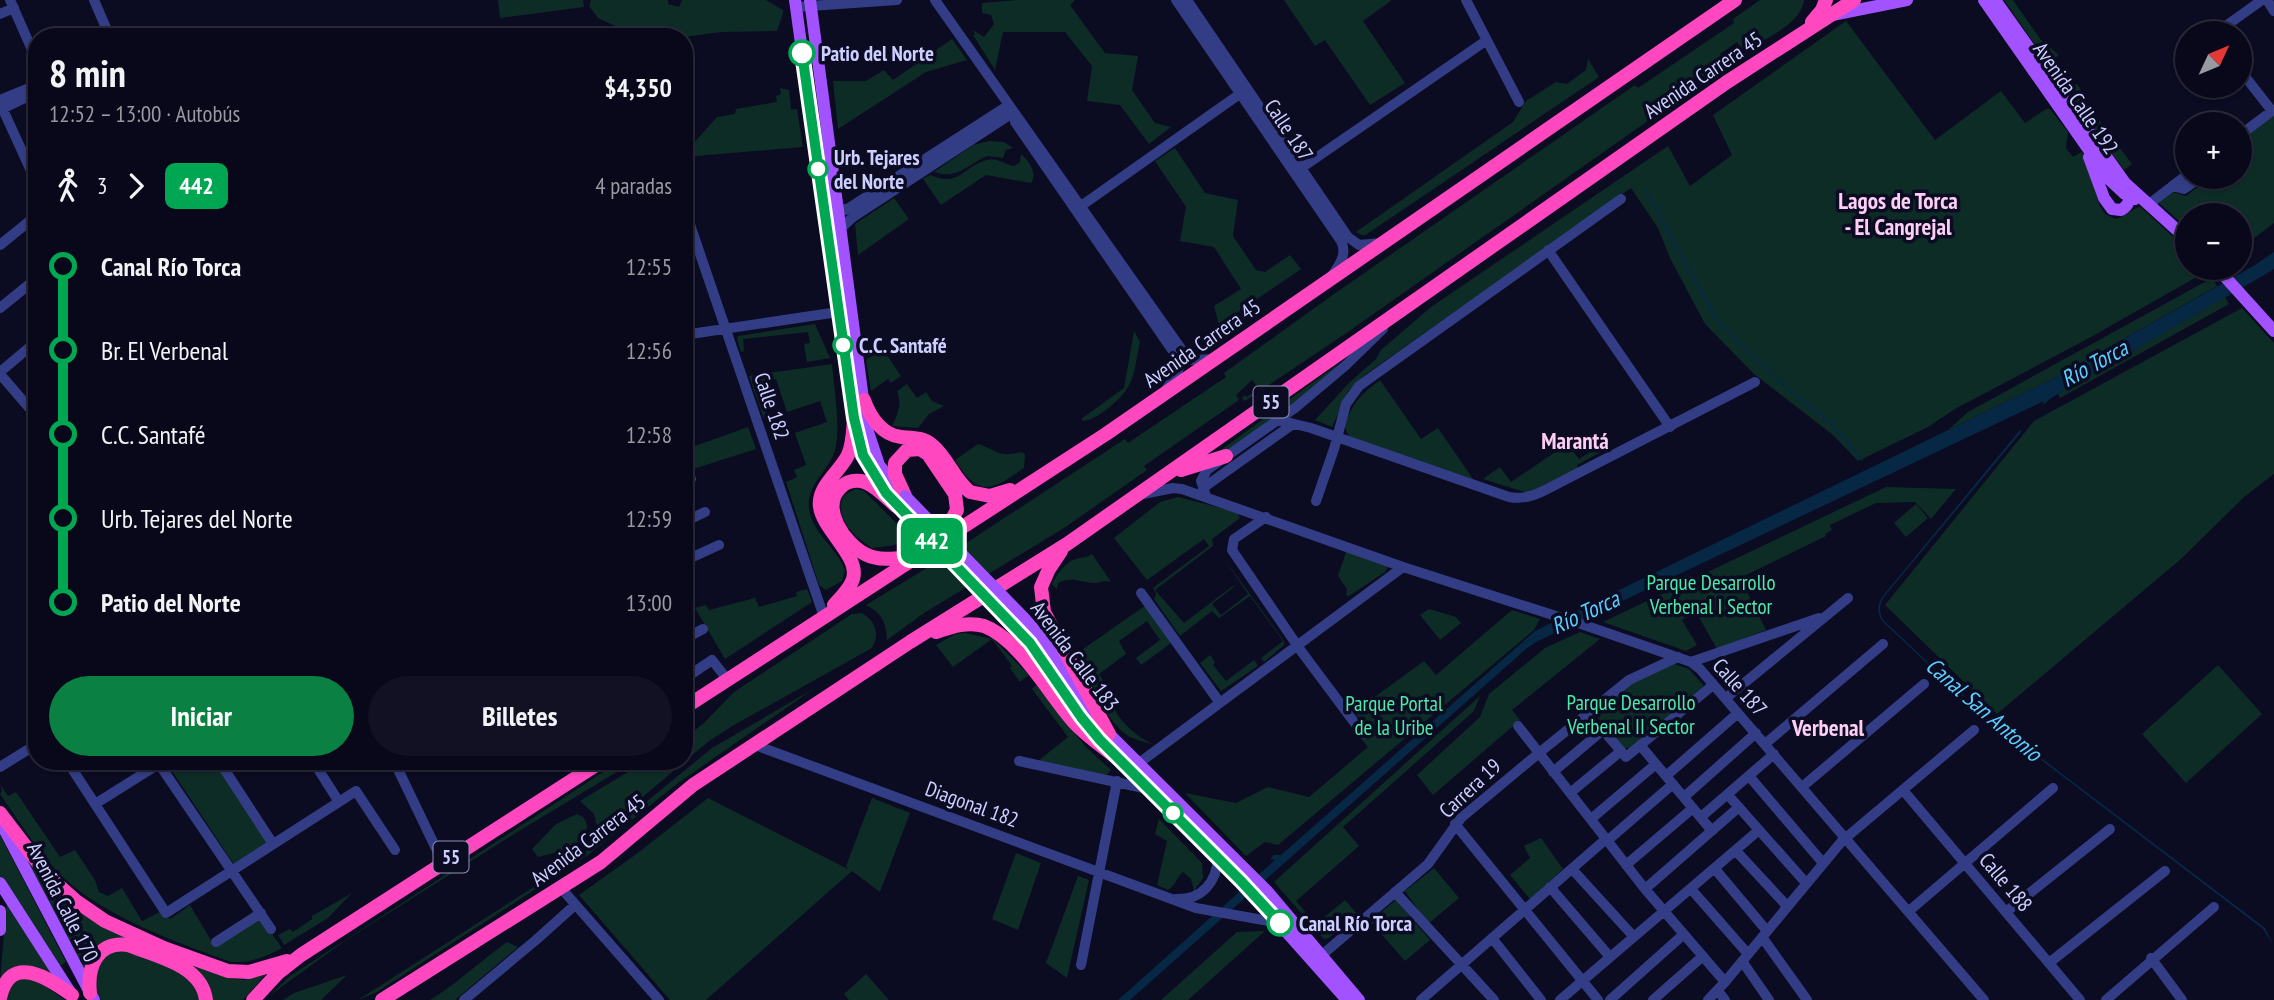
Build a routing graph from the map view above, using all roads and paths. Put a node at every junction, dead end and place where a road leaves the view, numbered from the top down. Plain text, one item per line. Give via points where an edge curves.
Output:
1 (94, 0) edge
2 (897, 0) edge
3 (935, 0) edge
4 (1176, 0) edge
5 (1187, 0) edge
6 (1466, 0) edge
7 (1735, 0) edge
8 (1746, 0) edge
9 (1826, 0) edge
10 (1854, 0) edge
11 (1907, 0) edge
12 (1984, 0) edge
13 (1995, 0) edge
14 (2264, 0) edge
15 (811, 3) edge
16 (12, 4) edge
17 (796, 4) edge
18 (2274, 11) edge
19 (0, 14) edge
20 (1829, 16) junction
21 (2233, 21) edge
22 (1701, 24) junction
23 (106, 28) edge
24 (1802, 33) junction
25 (28, 40) edge
26 (1487, 40) junction
27 (2252, 85) edge
28 (28, 90) edge
29 (1244, 91) junction
30 (28, 96) edge
31 (2057, 97) junction
32 (1519, 102) dead end
33 (1, 106) edge
34 (1010, 110) junction
35 (2252, 126) edge
36 (974, 134) junction
37 (2084, 144) junction
38 (28, 164) edge
39 (1298, 170) junction
40 (2125, 183) junction
41 (2175, 184) edge
42 (2172, 186) junction
43 (2175, 187) edge
44 (2130, 196) junction
45 (1621, 199) dead end
46 (2148, 205) junction
47 (1081, 206) junction
48 (838, 207) junction
49 (28, 222) edge
50 (841, 228) junction
51 (2175, 229) edge
52 (693, 234) edge
53 (1386, 242) junction
54 (0, 245) edge
55 (1548, 250) junction
56 (2228, 280) edge
57 (1323, 284) junction
58 (28, 285) edge
59 (850, 296) junction
60 (1405, 307) junction
61 (0, 308) edge
62 (838, 313) junction
63 (725, 328) junction
64 (2274, 331) edge
65 (693, 333) edge
66 (28, 349) edge
67 (1217, 358) junction
68 (0, 373) edge
69 (1755, 382) dead end
70 (1160, 397) junction
71 (864, 400) junction
72 (1305, 400) junction
73 (28, 402) edge
74 (854, 418) junction
75 (1279, 420) junction
76 (1293, 424) junction
77 (1670, 427) junction
78 (1311, 428) junction
79 (1337, 437) junction
80 (1226, 456) junction
81 (1166, 474) junction
82 (1043, 475) junction
83 (1205, 492) junction
84 (1136, 496) junction
85 (901, 501) junction
86 (1316, 501) dead end
87 (1246, 510) junction
88 (705, 512) dead end
89 (1266, 517) junction
90 (693, 518) edge
91 (1243, 533) junction
92 (939, 543) junction
93 (1067, 544) junction
94 (719, 545) dead end
95 (919, 556) junction
96 (693, 557) edge
97 (1403, 567) junction
98 (1141, 593) dead end
99 (1848, 598) dead end
100 (1827, 615) junction
101 (824, 617) junction
102 (703, 629) dead end
103 (693, 633) edge
104 (910, 642) junction
105 (1883, 644) dead end
106 (1297, 645) junction
107 (1044, 651) junction
108 (1661, 651) junction
109 (1678, 657) junction
110 (1690, 663) junction
111 (1659, 667) junction
112 (693, 673) edge
113 (727, 680) junction
114 (1924, 684) dead end
115 (1713, 685) junction
116 (1726, 698) junction
117 (693, 702) edge
118 (1220, 702) junction
119 (1738, 713) junction
120 (1518, 726) dead end
121 (1974, 730) dead end
122 (1756, 733) junction
123 (1109, 734) junction
124 (1363, 734) dead end
125 (1765, 744) junction
126 (755, 745) junction
127 (1640, 746) junction
128 (28, 750) edge
129 (1539, 753) junction
130 (1623, 754) junction
131 (1774, 754) junction
132 (1119, 760) junction
133 (1019, 761) dead end
134 (1139, 763) junction
135 (1656, 764) junction
136 (0, 767) edge
137 (73, 770) edge
138 (148, 770) edge
139 (166, 770) edge
140 (225, 770) edge
141 (319, 770) edge
142 (398, 770) edge
143 (577, 770) edge
144 (1553, 772) junction
145 (1665, 776) junction
146 (1749, 776) junction
147 (1114, 781) junction
148 (1673, 785) junction
149 (1802, 787) junction
150 (2053, 788) dead end
151 (1149, 789) junction
152 (1903, 790) junction
153 (1570, 793) junction
154 (1728, 794) junction
155 (1684, 797) junction
156 (339, 802) junction
157 (94, 804) junction
158 (1739, 807) junction
159 (1693, 808) junction
160 (0, 813) edge
161 (1701, 817) junction
162 (1591, 819) junction
163 (0, 821) edge
164 (1455, 824) junction
165 (1759, 830) junction
166 (2110, 830) dead end
167 (1712, 831) junction
168 (1846, 837) junction
169 (1607, 840) junction
170 (273, 844) junction
171 (395, 850) dead end
172 (1736, 851) junction
173 (1218, 858) junction
174 (443, 863) junction
175 (1823, 863) junction
176 (1965, 863) junction
177 (1626, 865) junction
178 (1572, 869) junction
179 (1715, 869) junction
180 (232, 871) junction
181 (1099, 871) junction
182 (2165, 871) dead end
183 (1246, 877) junction
184 (0, 883) edge
185 (1806, 883) junction
186 (1550, 887) junction
187 (561, 888) junction
188 (1645, 889) junction
189 (1691, 890) junction
190 (1395, 892) junction
191 (1264, 896) junction
192 (1175, 899) junction
193 (575, 905) junction
194 (1787, 906) junction
195 (2214, 907) dead end
196 (1524, 910) junction
197 (0, 911) edge
198 (1664, 911) junction
199 (1909, 911) junction
200 (2006, 912) junction
201 (261, 913) junction
202 (1280, 923) junction
203 (271, 929) dead end
204 (0, 930) edge
205 (1684, 934) junction
206 (1765, 934) junction
207 (1634, 937) junction
208 (1492, 938) junction
209 (216, 942) dead end
210 (302, 955) junction
211 (1322, 955) junction
212 (1703, 956) junction
213 (1610, 957) junction
214 (1745, 958) junction
215 (2151, 958) junction
216 (2049, 963) junction
217 (1463, 964) junction
218 (1081, 965) dead end
219 (1581, 981) junction
220 (1722, 986) junction
221 (73, 997) edge
222 (92, 997) edge
223 (0, 998) edge
224 (206, 1000) edge
225 (253, 1000) edge
226 (382, 1000) edge
227 (464, 1000) edge
228 (659, 1000) edge
229 (1346, 1000) edge
230 (1359, 1000) edge
231 (1421, 1000) edge
232 (1494, 1000) edge
233 (1541, 1000) edge
234 (1560, 1000) edge
235 (1598, 1000) edge
236 (1610, 1000) edge
237 (1653, 1000) edge
238 (1707, 1000) edge
239 (1725, 1000) edge
240 (1769, 1000) edge
241 (1807, 1000) edge
242 (1984, 1000) edge
243 (2080, 1000) edge
244 (2106, 1000) edge
245 (2182, 1000) edge

1 - 23 street
2 - 15 street
3 - 34 street
4 - 29 street, Calle 187
5 - 29 street, Calle 187
6 - 26 street
7 - 22 highway, Avenida Carrera 45
8 - 22 highway
9 - 24 highway
10 - 20 highway, Avenida Carrera 45 / 55
11 - 20 main road
12 - 31 main road, Avenida Calle 192
13 - 31 main road, Avenida Calle 192
14 - 18 street
14 - 21 street
15 - 17 street
15 - 48 main road, Avenida Calle 183
16 - 19 street
16 - 25 street
17 - 62 main road, Avenida Calle 183
20 - 24 highway, Avenida Carrera 45 / 55
22 - 53 highway, Avenida Carrera 45
24 - 60 highway, Avenida Carrera 45 / 55
26 - 32 street
26 - 39 street
27 - 35 street via 2272,111
28 - 33 street
29 - 39 street, Calle 187
29 - 47 street
30 - 33 street
31 - 37 main road, Avenida Calle 192
31 - 40 main road, Avenida Calle 192
33 - 38 street
34 - 36 street
34 - 47 street
34 - 70 street via 1179,360 1179,371
36 - 48 street via 849,208
36 - 50 street
37 - 44 main road, Avenida Calle 192 via 2114,185
37 - 44 main road via 2108,205 2121,210
39 - 53 street, Calle 187 via 1354,243
39 - 57 street, Calle 187 via 1343,244 1340,264
40 - 44 main road
40 - 46 main road, Avenida Calle 192
41 - 42 street
42 - 43 street
42 - 46 street
44 - 46 main road, Avenida Calle 192
45 - 55 street
46 - 51 main road, Avenida Calle 192
47 - 67 street via 1184,353 1192,360
48 - 50 main road, Avenida Calle 183
49 - 54 street
50 - 59 main road, Avenida Calle 183
52 - 63 street, Calle 182
53 - 57 highway, Avenida Carrera 45
55 - 77 street
55 - 79 street via 1359,386 1346,404
56 - 64 main road
57 - 67 highway, Avenida Carrera 45
58 - 61 street
59 - 62 street
59 - 71 main road, Avenida Calle 183
60 - 72 street, Avenida Carrera 45
60 - 81 highway, Avenida Carrera 45 / 55
62 - 63 street
62 - 74 main road, Avenida Calle 183
63 - 65 street
63 - 101 street, Calle 182
66 - 68 street
67 - 70 highway, Avenida Carrera 45
68 - 73 street
69 - 77 street
70 - 82 highway, Avenida Carrera 45
71 - 82 highway via 882,428 932,445 966,489 976,495 995,495
71 - 85 main road, Avenida Calle 183 via 874,453
72 - 75 street, Avenida Carrera 45
72 - 78 street via 1303,416
74 - 85 main road, Avenida Calle 183 via 868,466
74 - 101 highway via 849,453 822,493 820,504 854,576
75 - 76 street
75 - 80 street, Avenida Carrera 45
76 - 78 street
76 - 83 street
77 - 79 street via 1536,495 1519,499
78 - 79 street
79 - 86 street
80 - 81 highway
80 - 83 street via 1204,473
81 - 84 highway, Avenida Carrera 45 / 55
82 - 92 highway, Avenida Carrera 45
83 - 84 street, Calle 187 via 1177,488
83 - 87 street, Calle 187
84 - 93 highway, Avenida Carrera 45 / 55
85 - 92 highway via 895,463 907,450 920,449 931,457 957,501 956,514
85 - 95 highway via 851,481 839,489 831,508 846,536 866,555 886,559
85 - 107 main road, Avenida Calle 183, bridge via 1024,618
87 - 89 street, Calle 187
87 - 91 street via 1250,524
88 - 90 street
89 - 91 street
89 - 97 street, Calle 187
91 - 106 street via 1233,540 1232,550
92 - 95 highway, Avenida Carrera 45
93 - 104 highway, Avenida Carrera 45 / 55
93 - 123 highway via 1044,579 1041,602
94 - 96 street
95 - 101 highway, Avenida Carrera 45
97 - 106 street
97 - 108 street, Calle 187
98 - 118 street
99 - 100 street
100 - 110 street
100 - 116 street
101 - 113 highway, Avenida Carrera 45
102 - 103 street
104 - 126 highway, Avenida Carrera 45 / 55
104 - 132 highway via 958,625 990,629 1026,661 1075,723
105 - 125 street
106 - 118 street
106 - 124 street
107 - 123 main road, Avenida Calle 183
107 - 132 main road, Avenida Calle 183 via 1081,717
108 - 109 street, Calle 187
108 - 111 street via 1664,659
109 - 110 street, Calle 187
109 - 111 street, Carrera 19
110 - 115 street, Calle 187
111 - 129 street, Carrera 19 via 1629,680
112 - 113 street via 712,660
113 - 117 highway, Avenida Carrera 45
114 - 149 street
115 - 116 street, Calle 187
115 - 127 street
116 - 119 street, Calle 187
118 - 134 street
119 - 122 street, Calle 187
119 - 145 street
120 - 129 street
121 - 152 street
122 - 125 street, Calle 187
122 - 155 street
123 - 134 main road, Avenida Calle 183
125 - 131 street, Calle 187
126 - 181 street, Diagonal 182
126 - 187 highway, Avenida Carrera 45 / 55 via 693,785 621,846
127 - 130 street
127 - 135 street
128 - 136 street
129 - 144 street
129 - 164 street, Carrera 19
130 - 144 street via 1604,730
130 - 153 street
131 - 146 street
131 - 149 street, Calle 187
132 - 147 street
132 - 151 main road, Avenida Calle 183
133 - 147 street
134 - 183 main road, Avenida Calle 183
135 - 145 street
135 - 162 street
137 - 157 street
138 - 157 street
139 - 180 street
140 - 170 street
141 - 156 street
142 - 174 street
143 - 174 highway, 55
144 - 153 street
145 - 148 street
146 - 154 street
146 - 175 street
147 - 151 street
147 - 181 street
148 - 155 street
148 - 169 street
149 - 168 street, Calle 187
150 - 176 street
151 - 173 main road, Avenida Calle 183
152 - 168 street
152 - 176 street, Calle 188
153 - 162 street
154 - 158 street
154 - 161 street
155 - 159 street
156 - 170 street
156 - 171 street via 356,791
157 - 180 street via 166,914
158 - 165 street
158 - 167 street
159 - 161 street
159 - 177 street
160 - 210 highway via 61,889 96,915 135,935 205,964 238,972 262,970
161 - 167 street
162 - 169 street
163 - 222 main road, Avenida Calle 170
164 - 190 street, Carrera 19 via 1432,860
164 - 196 street
165 - 172 street
165 - 185 street
166 - 200 street
167 - 188 street
168 - 175 street
168 - 199 street, Calle 187
169 - 177 street
169 - 178 street
170 - 180 street
172 - 179 street
172 - 194 street
173 - 183 main road, Avenida Calle 183
173 - 192 street via 1216,873 1206,889
174 - 210 highway, 55
175 - 185 street
176 - 199 street
176 - 200 street, Calle 188
177 - 188 street
178 - 186 street
178 - 207 street
179 - 189 street
179 - 206 street
180 - 201 street
181 - 192 street, Diagonal 182
181 - 218 street
182 - 216 street
183 - 191 main road, Avenida Calle 183
184 - 221 main road, Avenida Calle 170
185 - 194 street
186 - 196 street
186 - 213 street
187 - 193 street
187 - 226 highway, Avenida Carrera 45 / 55
188 - 198 street
189 - 198 street
189 - 214 street
190 - 211 street, Carrera 19
190 - 217 street
191 - 202 main road, Avenida Calle 183
191 - 211 main road, Avenida Calle 183
192 - 202 street, Diagonal 182 via 1209,912
193 - 227 street
193 - 228 street
194 - 206 street
195 - 215 street
196 - 208 street
196 - 219 street
197 - 204 main road
198 - 205 street
198 - 207 street
199 - 242 street, Calle 187
200 - 216 street, Calle 188
201 - 203 street
201 - 209 street
202 - 229 main road, Avenida Calle 183
205 - 212 street
205 - 236 street
206 - 214 street
206 - 241 street
207 - 213 street
208 - 217 street
208 - 233 street
210 - 225 highway via 278,972
211 - 230 main road, Avenida Calle 183
212 - 220 street
212 - 237 street
213 - 219 street
214 - 220 street
214 - 240 street
215 - 244 street
215 - 245 street
216 - 243 street, Calle 188
217 - 231 street
217 - 232 street
219 - 234 street
219 - 235 street
220 - 238 street
220 - 239 street
221 - 223 highway via 29,972 9,979
222 - 224 highway via 88,978 93,961 119,943 188,971 203,986

